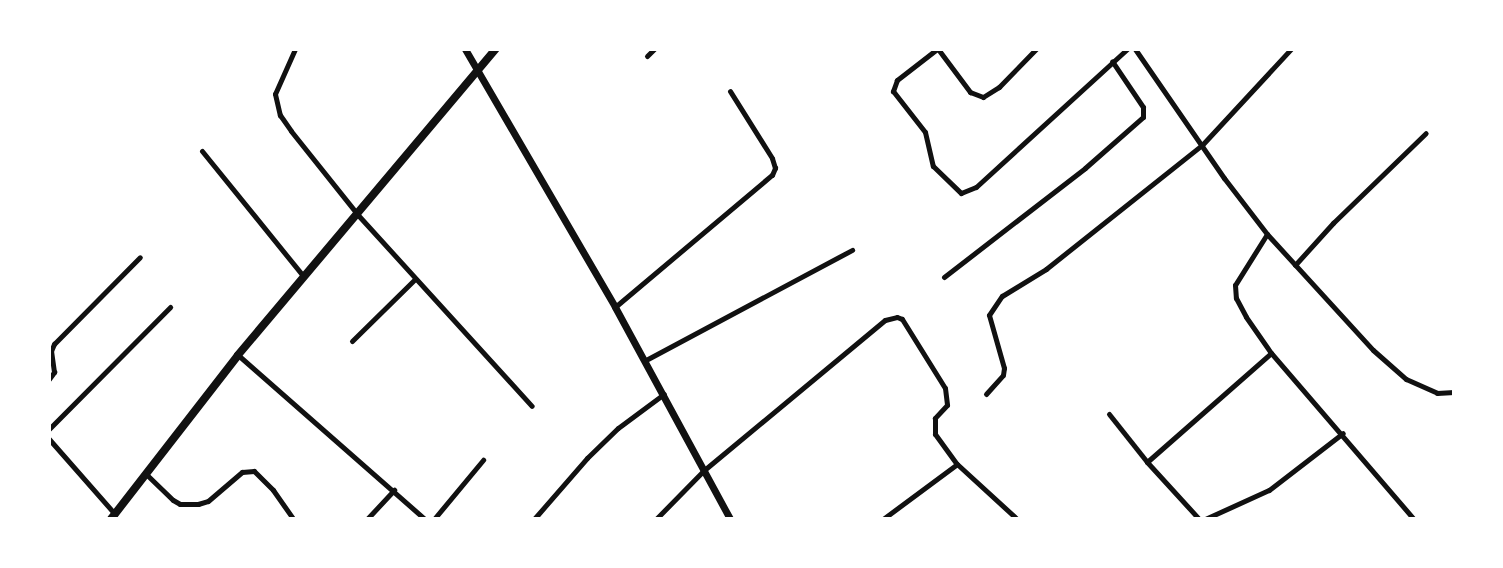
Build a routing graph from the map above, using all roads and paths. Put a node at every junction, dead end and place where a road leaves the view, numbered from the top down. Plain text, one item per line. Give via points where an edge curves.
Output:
1 (295, 49) edge
2 (465, 49) edge
3 (496, 49) edge
4 (654, 49) edge
5 (937, 49) edge
6 (1036, 49) edge
7 (1127, 49) edge
8 (1291, 49) edge
9 (1136, 50) edge
10 (647, 56) dead end
11 (1112, 61) junction
12 (478, 70) junction
13 (730, 91) dead end
14 (1426, 133) dead end
15 (1202, 145) junction
16 (202, 151) dead end
17 (358, 215) junction
18 (1268, 234) junction
19 (852, 250) dead end
20 (140, 257) dead end
21 (1295, 265) junction
22 (944, 277) dead end
23 (304, 278) junction
24 (415, 279) junction
25 (170, 307) dead end
26 (615, 307) junction
27 (352, 341) dead end
28 (1271, 353) junction
29 (239, 355) junction
30 (644, 361) junction
31 (49, 379) edge
32 (1454, 392) edge
33 (664, 394) junction
34 (986, 394) dead end
35 (532, 406) dead end
36 (1109, 414) dead end
37 (49, 429) edge
38 (1343, 433) junction
39 (49, 439) edge
40 (484, 460) dead end
41 (1147, 462) junction
42 (957, 464) junction
43 (703, 471) junction
44 (146, 474) junction
45 (394, 490) junction
46 (113, 516) edge
47 (293, 519) edge
48 (367, 519) edge
49 (425, 519) edge
50 (434, 519) edge
51 (534, 519) edge
52 (656, 519) edge
53 (730, 519) edge
54 (883, 519) edge
55 (1017, 519) edge
56 (1199, 519) edge
57 (1205, 519) edge
58 (1414, 519) edge

1 - 17 street via 275,94 280,115
2 - 12 street
3 - 12 main road
4 - 10 street
5 - 6 street via 970,92 983,97
5 - 11 street via 897,80 892,91 925,132 933,166 961,193 976,187
7 - 11 street
8 - 15 street
9 - 15 street
11 - 22 street via 1143,107 1143,117
12 - 17 main road
12 - 26 street
13 - 26 street via 772,158 772,175
14 - 21 street
15 - 18 street
15 - 34 street via 1046,269 1002,296 989,315 1004,369
16 - 23 street
17 - 23 main road
17 - 24 street
18 - 21 street
18 - 28 street via 1235,285 1246,317
19 - 30 street
20 - 31 street via 54,344 54,372
21 - 32 street via 1406,379 1437,393
23 - 29 main road
24 - 27 street
24 - 35 street
25 - 37 street
26 - 30 street
28 - 38 street
28 - 41 street
29 - 44 main road
29 - 45 street
30 - 33 street
33 - 43 street
33 - 51 street via 595,450
36 - 41 street
38 - 57 street via 1269,490
38 - 58 street
39 - 46 street
40 - 50 street
41 - 56 street
42 - 43 street via 935,435 933,425 947,405 945,388 897,317 884,320
42 - 54 street
42 - 55 street
43 - 52 street
43 - 53 street
44 - 46 main road
44 - 47 street via 180,504 198,504 242,472 254,471
45 - 48 street
45 - 49 street

